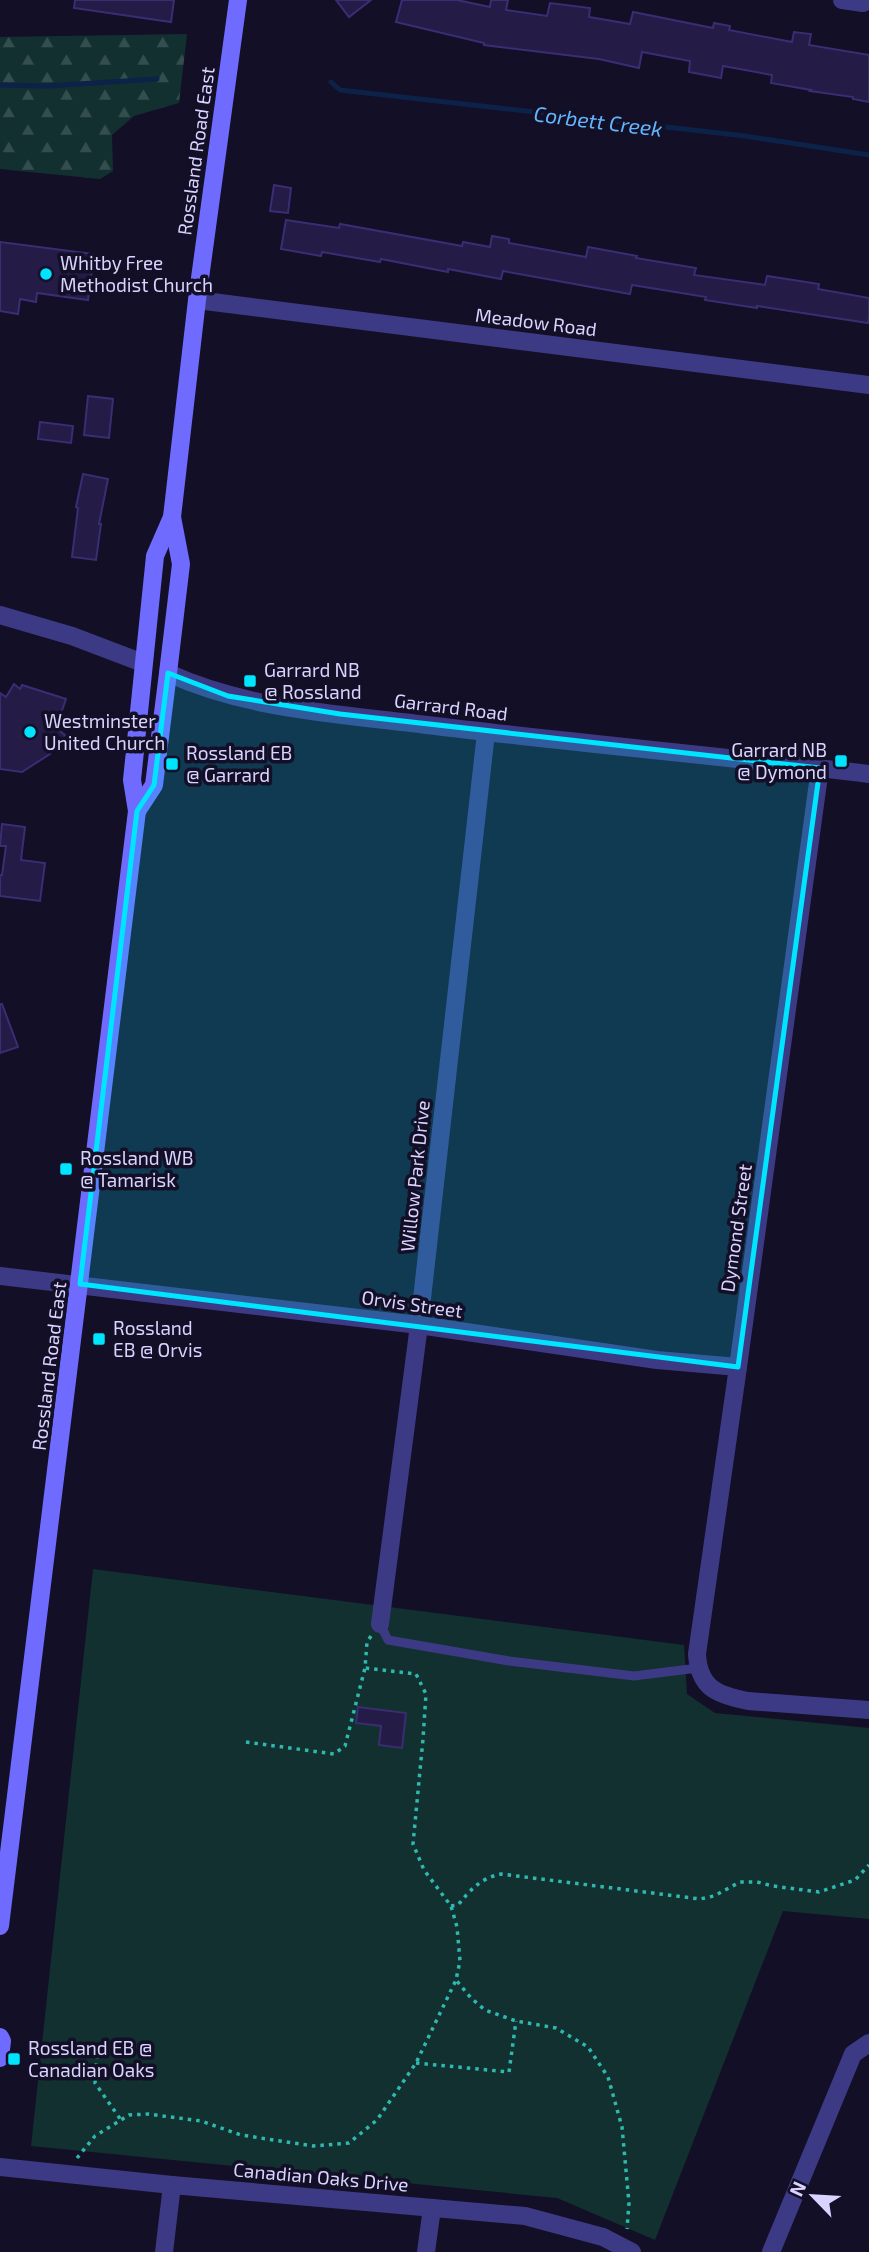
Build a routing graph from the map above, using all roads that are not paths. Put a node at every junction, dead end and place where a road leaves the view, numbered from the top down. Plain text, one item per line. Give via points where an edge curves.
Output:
1 (238, 0) edge
2 (842, 0) edge
3 (869, 0) edge
4 (197, 300) junction
5 (869, 385) edge
6 (172, 517) junction
7 (0, 615) edge
8 (143, 663) junction
9 (168, 673) junction
10 (486, 733) junction
11 (820, 768) junction
12 (869, 774) edge
13 (137, 811) junction
14 (0, 1276) edge
15 (80, 1284) junction
16 (419, 1325) junction
17 (738, 1367) junction
18 (380, 1625) joint
19 (698, 1668) junction
20 (869, 1710) edge
21 (0, 1926) edge
22 (0, 2037) edge
23 (869, 2043) edge
24 (0, 2058) edge
25 (0, 2167) edge
26 (172, 2185) junction
27 (432, 2208) junction
28 (629, 2250) edge
29 (164, 2252) edge
30 (426, 2252) edge
31 (771, 2252) edge

1 - 4 main road, Rossland Road East
2 - 3 street
4 - 5 street, Meadow Road
4 - 6 main road, Rossland Road East
6 - 8 main road, Rossland Road East via 155,556
6 - 9 main road, Rossland Road East via 181,564
7 - 8 street, Garrard Road
8 - 9 street, Garrard Road
8 - 13 main road, Rossland Road East via 132,780
9 - 10 street, Garrard Road via 198,687 251,701
9 - 13 main road, Rossland Road East via 154,785
10 - 11 street, Garrard Road
10 - 16 street, Willow Park Drive
11 - 12 street, Garrard Road
11 - 17 street, Dymond Street
13 - 15 main road, Rossland Road East
14 - 15 street, Orvis Street
15 - 16 street, Orvis Street
15 - 21 main road, Rossland Road East
16 - 17 street, Orvis Street via 657,1360
16 - 18 street, Willow Park Drive
17 - 19 street, Dymond Street via 696,1654
18 - 19 lane via 388,1640 509,1661 634,1676
19 - 20 street via 711,1689 729,1698
22 - 24 main road
23 - 31 street via 853,2054
25 - 26 street, Canadian Oaks Drive
26 - 27 street, Canadian Oaks Drive
26 - 29 street
27 - 28 street, Canadian Oaks Drive via 525,2216 603,2237
27 - 30 street

